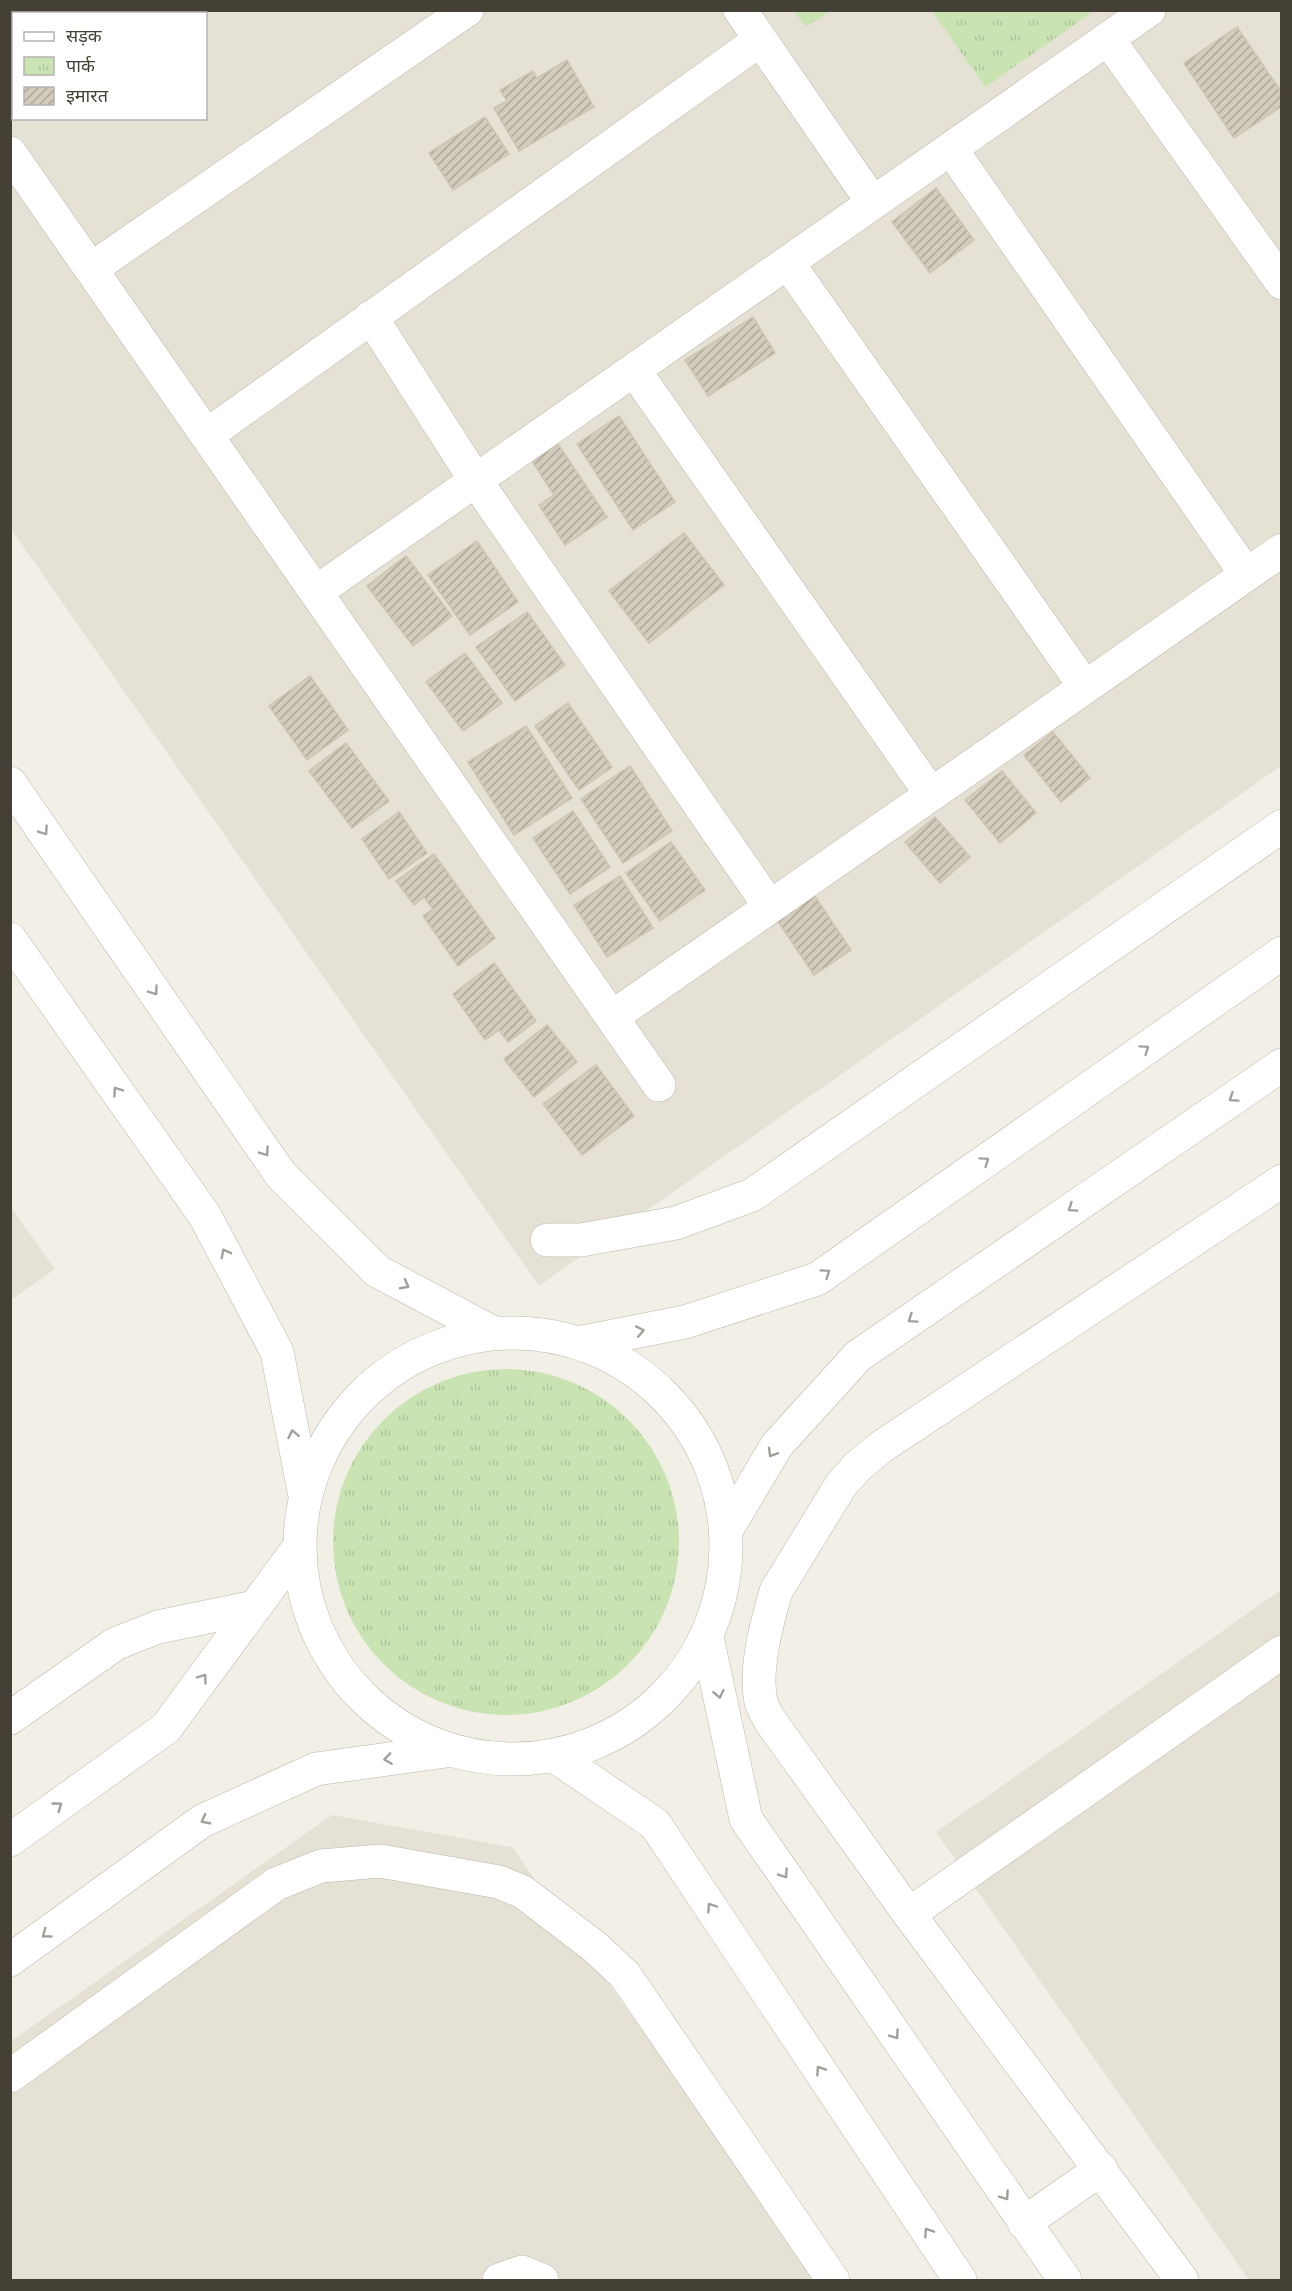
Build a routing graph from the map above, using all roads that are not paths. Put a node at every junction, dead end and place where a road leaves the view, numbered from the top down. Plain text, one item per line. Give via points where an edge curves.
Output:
1 (466, 10) edge
2 (740, 10) edge
3 (1149, 10) edge
4 (1108, 39) junction
5 (760, 40) junction
6 (951, 149) junction
7 (10, 153) edge
8 (873, 203) junction
9 (788, 263) junction
10 (91, 269) junction
11 (1281, 283) edge
12 (370, 317) junction
13 (634, 370) junction
14 (207, 435) junction
15 (476, 481) junction
16 (1281, 550) edge
17 (1246, 574) junction
18 (316, 592) junction
19 (1085, 687) junction
20 (10, 783) edge
21 (931, 794) junction
22 (1281, 826) edge
23 (770, 907) junction
24 (10, 939) edge
25 (1281, 953) edge
26 (612, 1017) junction
27 (1281, 1065) edge
28 (659, 1085) dead end
29 (1281, 1181) edge
30 (547, 1240) dead end
31 (490, 1331) junction
32 (583, 1342) junction
33 (304, 1491) junction
34 (727, 1529) junction
35 (297, 1550) junction
36 (255, 1607) junction
37 (707, 1637) junction
38 (1281, 1652) edge
39 (10, 1718) edge
40 (446, 1751) junction
41 (556, 1757) junction
42 (10, 1840) edge
43 (909, 1914) junction
44 (10, 1960) edge
45 (10, 2076) edge
46 (1101, 2169) junction
47 (1024, 2223) junction
48 (499, 2280) edge
49 (542, 2280) edge
50 (833, 2280) edge
51 (960, 2280) edge
52 (1065, 2280) edge
53 (1182, 2280) edge

1 - 10 street
2 - 5 street
3 - 4 street
4 - 6 street
4 - 11 street
5 - 8 street
5 - 12 street
6 - 8 street
6 - 17 street
7 - 10 street
8 - 9 street
9 - 13 street
9 - 19 street
10 - 14 street
12 - 14 street
12 - 15 street
13 - 15 street
13 - 21 street
14 - 18 street
15 - 18 street
15 - 23 street
16 - 17 street
17 - 19 street
18 - 26 street
19 - 21 street
20 -> 31 street via 281,1175 377,1271
21 - 23 street
22 - 30 street via 752,1195 676,1223 581,1240
23 - 26 street
33 -> 24 street via 277,1352 205,1216
32 -> 25 street via 686,1322 817,1279
26 - 28 street
27 -> 34 street via 858,1356 777,1445
29 - 43 street via 881,1447 841,1485 776,1591 759,1672 761,1704
31 - 32 street via 551,1333
31 - 33 street via 408,1356 399,1363 342,1413
32 - 34 street via 654,1384 705,1449
33 - 35 street
34 - 37 street via 724,1585
35 - 36 street
35 - 40 street via 317,1636 369,1707
36 - 39 street via 158,1627 115,1644
42 -> 36 street via 166,1728
37 - 41 street via 670,1692 627,1727
37 -> 47 street via 746,1819
38 - 43 street
40 - 41 street via 500,1761
40 -> 44 street via 316,1769 202,1821
51 -> 41 street via 656,1824
43 - 46 street
45 - 50 street via 276,1884 297,1874 321,1866 380,1862 498,1882 523,1892 625,1975
46 - 47 street
46 - 53 street
47 - 52 street
48 - 49 street via 522,2272

